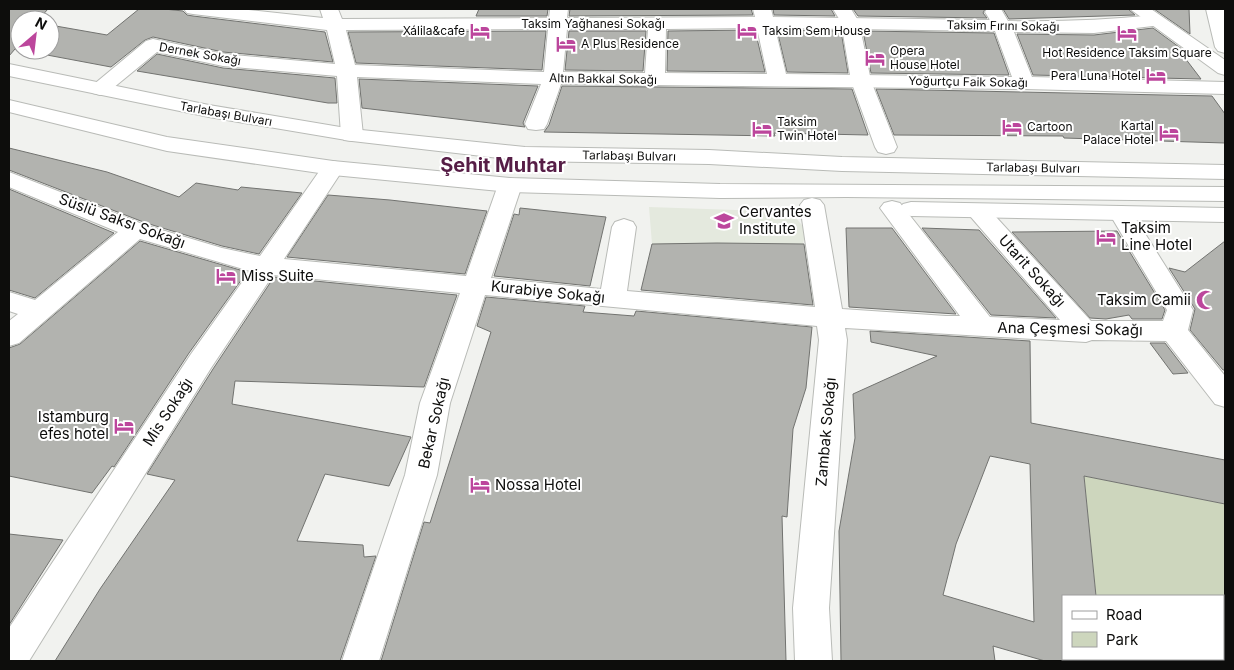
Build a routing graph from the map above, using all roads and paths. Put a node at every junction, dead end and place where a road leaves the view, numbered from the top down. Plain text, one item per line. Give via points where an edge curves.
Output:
1 (193, 9) edge
2 (989, 9) edge
3 (1139, 9) edge
4 (1215, 9) edge
5 (765, 15) edge
6 (846, 16) edge
7 (333, 17) edge
8 (558, 17) edge
9 (1155, 21) junction
10 (657, 24) junction
11 (1002, 26) junction
12 (1225, 47) edge
13 (1225, 69) edge
14 (9, 70) edge
15 (346, 71) junction
16 (553, 78) junction
17 (655, 80) junction
18 (778, 81) junction
19 (862, 81) junction
20 (1024, 82) junction
21 (1225, 88) edge
22 (100, 89) junction
23 (9, 106) edge
24 (536, 124) dead end
25 (352, 135) junction
26 (886, 147) junction
27 (1225, 153) edge
28 (709, 157) junction
29 (333, 168) junction
30 (1225, 172) edge
31 (9, 179) edge
32 (510, 185) junction
33 (720, 191) junction
34 (1225, 194) edge
35 (812, 205) junction
36 (892, 208) junction
37 (978, 211) junction
38 (1120, 213) junction
39 (1225, 215) edge
40 (624, 227) dead end
41 (136, 230) junction
42 (266, 266) junction
43 (475, 284) junction
44 (614, 298) junction
45 (9, 300) edge
46 (38, 311) junction
47 (831, 317) junction
48 (982, 327) junction
49 (1174, 331) junction
50 (1086, 332) junction
51 (9, 336) edge
52 (1225, 396) edge
53 (9, 660) edge
54 (360, 661) edge
55 (813, 661) edge

1 - 7 street, Taksim Yağhanesi Sokağı
2 - 11 street
3 - 9 street
4 - 12 street
5 - 6 street, Taksim Yağhanesi Sokağı
5 - 10 street, Taksim Yağhanesi Sokağı
5 - 18 street
6 - 11 street, Taksim Fırını Sokağı
6 - 19 street
7 - 8 street, Taksim Yağhanesi Sokağı
7 - 15 street
8 - 10 street, Taksim Yağhanesi Sokağı
8 - 16 street
9 - 11 street, Taksim Fırını Sokağı via 1094,27
9 - 13 street
10 - 17 street
11 - 20 street
14 - 22 street, Tarlabaşı Bulvarı
15 - 16 street, Altın Bakkal Sokağı
15 - 22 street, Dernek Sokağı via 223,60 154,45
15 - 25 street
16 - 17 street, Altın Bakkal Sokağı
16 - 24 street
17 - 18 street, Altın Bakkal Sokağı
18 - 19 street, Altın Bakkal Sokağı
19 - 20 street, Yoğurtçu Faik Sokağı
19 - 26 street
20 - 21 street, Yoğurtçu Faik Sokağı
22 - 25 street, Tarlabaşı Bulvarı
23 - 29 street, Tarlabaşı Bulvarı via 167,144
25 - 28 street, Tarlabaşı Bulvarı via 525,154
26 - 27 street
26 - 28 street via 794,148
28 - 30 street, Tarlabaşı Bulvarı via 842,164
29 - 32 street, Tarlabaşı Bulvarı
29 - 42 street, Mis Sokağı
31 - 41 street, Süslü Saksı Sokağı
32 - 33 street, Tarlabaşı Bulvarı
32 - 43 street, Bekar Sokağı
33 - 34 street, Tarlabaşı Bulvarı
33 - 35 street
35 - 36 street
35 - 47 street, Zambak Sokağı
36 - 37 street
36 - 48 street
37 - 38 street
37 - 50 street, Utarit Sokağı
38 - 39 street
38 - 49 street via 1180,310
40 - 44 street
41 - 42 street, Süslü Saksı Sokağı
41 - 46 street
42 - 43 street, Kurabiye Sokağı
42 - 53 street, Mis Sokağı via 201,361
43 - 44 street, Kurabiye Sokağı
43 - 54 street, Bekar Sokağı via 435,403 421,475
44 - 47 street, Kurabiye Sokağı
45 - 46 street
46 - 51 street
47 - 48 street, Ana Çeşmesi Sokağı
47 - 55 street, Zambak Sokağı via 834,340 811,608
48 - 50 street, Ana Çeşmesi Sokağı
49 - 50 street, Ana Çeşmesi Sokağı
49 - 52 street

